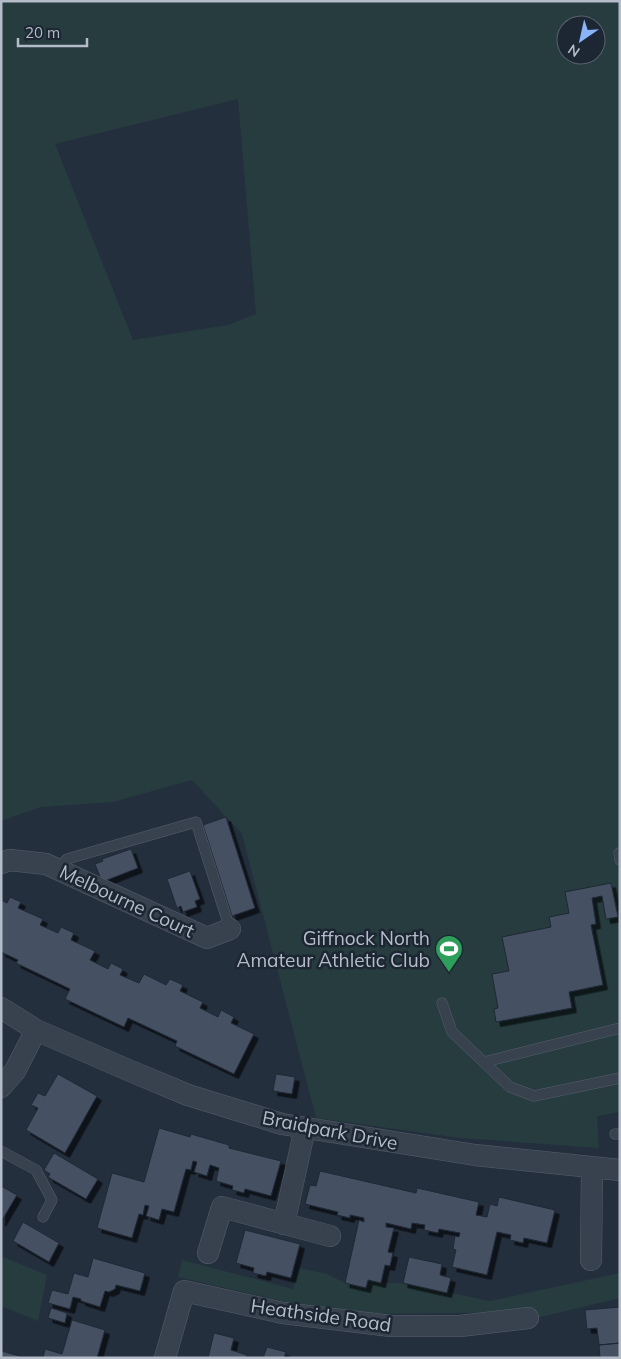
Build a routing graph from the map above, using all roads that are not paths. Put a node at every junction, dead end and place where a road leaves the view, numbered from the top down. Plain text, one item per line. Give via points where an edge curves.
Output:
1 (1, 862) edge
2 (58, 869) junction
3 (230, 929) joint
4 (442, 1003) dead end
5 (1, 1008) edge
6 (620, 1028) edge
7 (36, 1030) junction
8 (484, 1062) junction
9 (620, 1078) edge
10 (1, 1087) edge
11 (305, 1128) junction
12 (1, 1151) edge
13 (592, 1167) junction
14 (620, 1170) edge
15 (43, 1217) dead end
16 (284, 1224) junction
17 (330, 1236) dead end
18 (208, 1253) dead end
19 (591, 1260) dead end
20 (528, 1318) dead end
21 (165, 1358) edge

1 - 2 street, Melbourne Court via 46,864
2 - 3 street, Melbourne Court via 207,938
2 - 3 lane, Melbourne Court via 68,859 196,822
4 - 8 lane via 452,1032
5 - 7 street, Braidpark Drive
6 - 8 lane
7 - 10 street via 15,1071
7 - 11 street, Braidpark Drive via 188,1095
8 - 9 lane via 510,1087 534,1096
11 - 13 street, Braidpark Drive via 475,1155
11 - 16 street
12 - 15 lane via 36,1170 52,1200
13 - 14 street, Braidpark Drive
13 - 19 street
16 - 17 street
16 - 18 street via 222,1207
20 - 21 street, Heathside Road via 460,1326 391,1326 283,1313 184,1290

